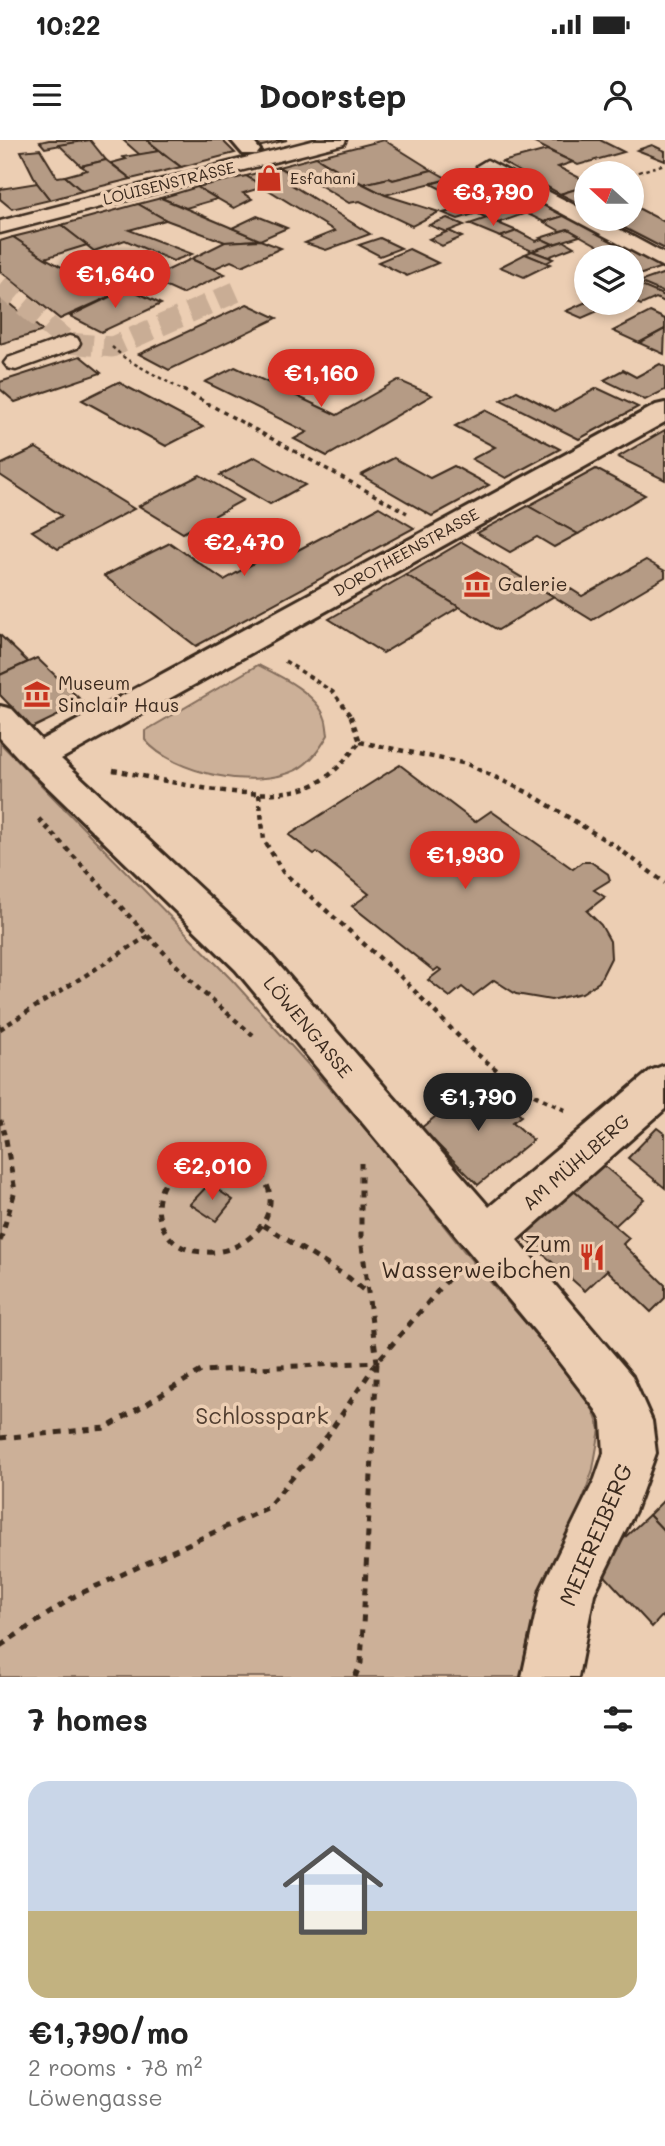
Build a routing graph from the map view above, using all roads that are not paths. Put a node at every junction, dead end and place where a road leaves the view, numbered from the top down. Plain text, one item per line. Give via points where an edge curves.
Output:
1 (337, 140) edge
2 (487, 166) dead end
3 (0, 227) edge
4 (665, 262) edge
5 (69, 343) dead end
6 (16, 363) dead end
7 (665, 411) edge
8 (0, 718) edge
9 (37, 757) junction
10 (665, 1083) edge
11 (485, 1239) junction
12 (589, 1362) joint
13 (550, 1677) edge

1 - 3 street, LOUISENSTRASSE
2 - 4 street
5 - 6 street
7 - 9 street, DOROTHEENSTRASSE
8 - 9 street, LÖWENGASSE
9 - 11 street, LÖWENGASSE via 250,959
10 - 11 street, AM MÜHLBERG
11 - 12 street, LÖWENGASSE
12 - 13 street, MEIEREIBERG via 620,1404 631,1453 568,1589

